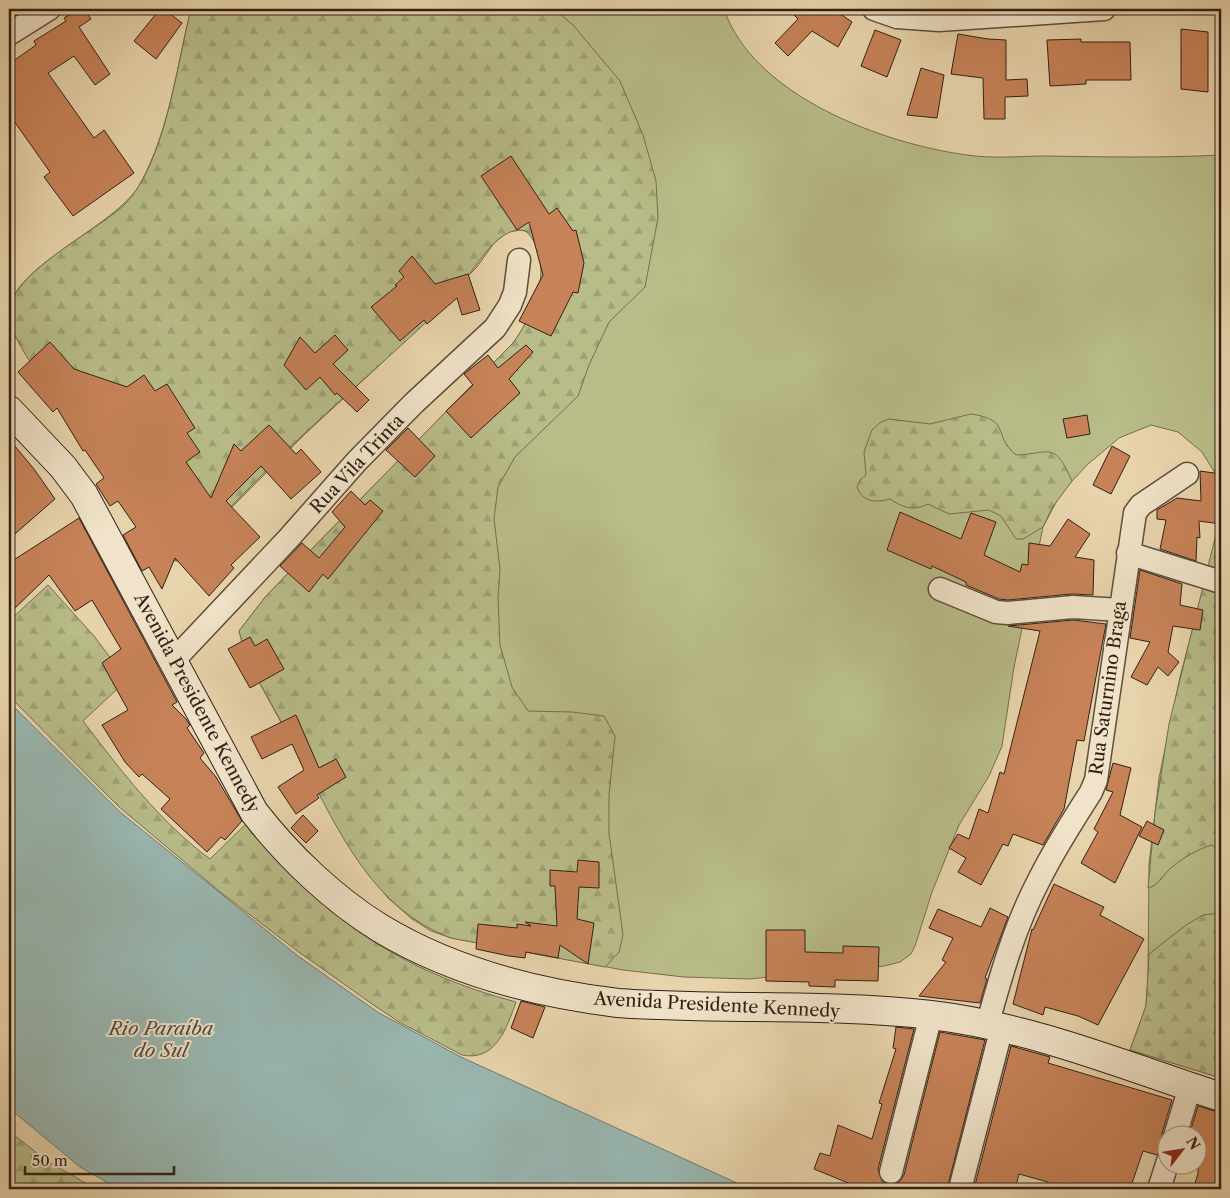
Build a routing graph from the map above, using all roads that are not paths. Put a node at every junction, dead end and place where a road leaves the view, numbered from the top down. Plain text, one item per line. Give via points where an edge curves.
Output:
1 (49, 9) edge
2 (874, 9) edge
3 (1104, 9) edge
4 (993, 13) edge
5 (9, 34) edge
6 (519, 260) dead end
7 (9, 410) edge
8 (1187, 474) dead end
9 (1128, 553) junction
10 (1221, 582) edge
11 (940, 589) dead end
12 (1120, 610) junction
13 (174, 660) junction
14 (931, 1015) junction
15 (995, 1026) junction
16 (1190, 1087) junction
17 (1221, 1097) edge
18 (1178, 1126) edge
19 (891, 1172) dead end
20 (1163, 1176) edge
21 (960, 1189) edge
22 (1159, 1189) edge

1 - 5 street
2 - 4 street via 912,20
3 - 4 street
6 - 13 street, Rua Vila Trinta via 515,292 495,328 357,461
7 - 13 main road, Avenida Presidente Kennedy via 63,467 84,495
8 - 9 street, Rua Saturnino Braga via 1135,513
9 - 10 street
9 - 12 street, Rua Saturnino Braga
11 - 12 street via 1002,613 1073,607
12 - 15 street, Rua Saturnino Braga via 1096,780 1039,878 1019,923 1000,977
13 - 14 main road, Avenida Presidente Kennedy via 233,776 268,830 355,911 381,929 419,948 504,980 557,994 620,1003
14 - 15 main road, Avenida Presidente Kennedy
14 - 19 street
15 - 16 main road, Avenida Presidente Kennedy via 1097,1053
15 - 21 street, Rua Saturnino Braga
16 - 17 main road, Avenida Presidente Kennedy
16 - 18 street
20 - 22 street

